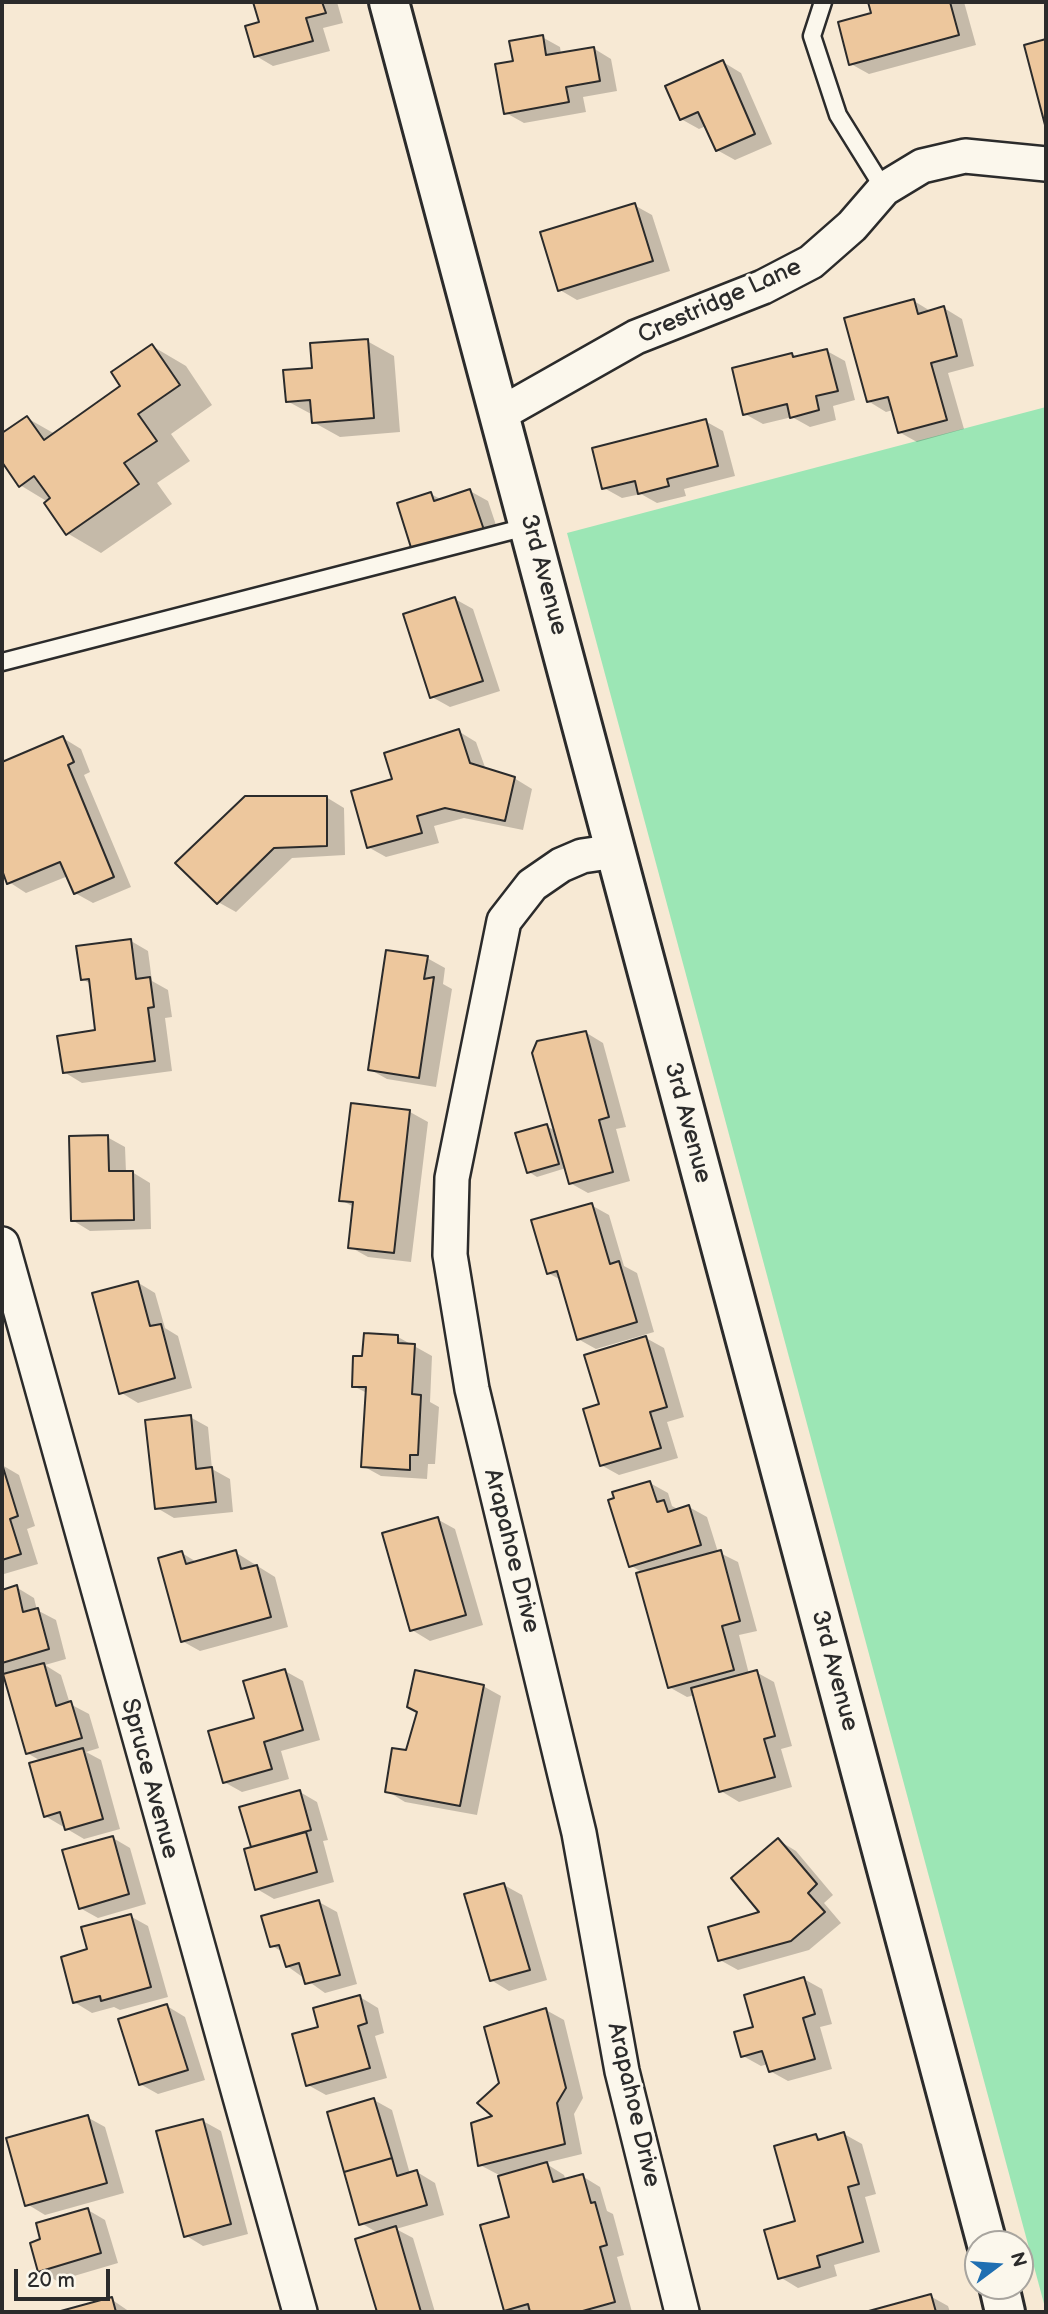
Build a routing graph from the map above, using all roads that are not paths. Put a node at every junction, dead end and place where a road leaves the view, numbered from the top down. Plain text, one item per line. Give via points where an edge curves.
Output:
1 (389, 2) edge
2 (822, 2) edge
3 (1046, 164) edge
4 (884, 189) junction
5 (499, 414) junction
6 (530, 526) junction
7 (2, 662) edge
8 (616, 851) junction
9 (2, 1244) edge
10 (983, 2230) edge
11 (300, 2312) edge
12 (682, 2312) edge

1 - 5 street, 3rd Avenue
2 - 4 lane via 812,36 838,115
3 - 4 street, Crestridge Lane via 965,156 922,166
4 - 5 street, Crestridge Lane via 852,226 811,262 763,287 636,337
5 - 6 street, 3rd Avenue
6 - 7 lane
6 - 8 street, 3rd Avenue
8 - 10 street, 3rd Avenue
8 - 12 street, Arapahoe Drive via 582,856 561,865 532,885 504,921 452,1178 450,1255 472,1389 579,1833 622,2071
9 - 11 street, Spruce Avenue

